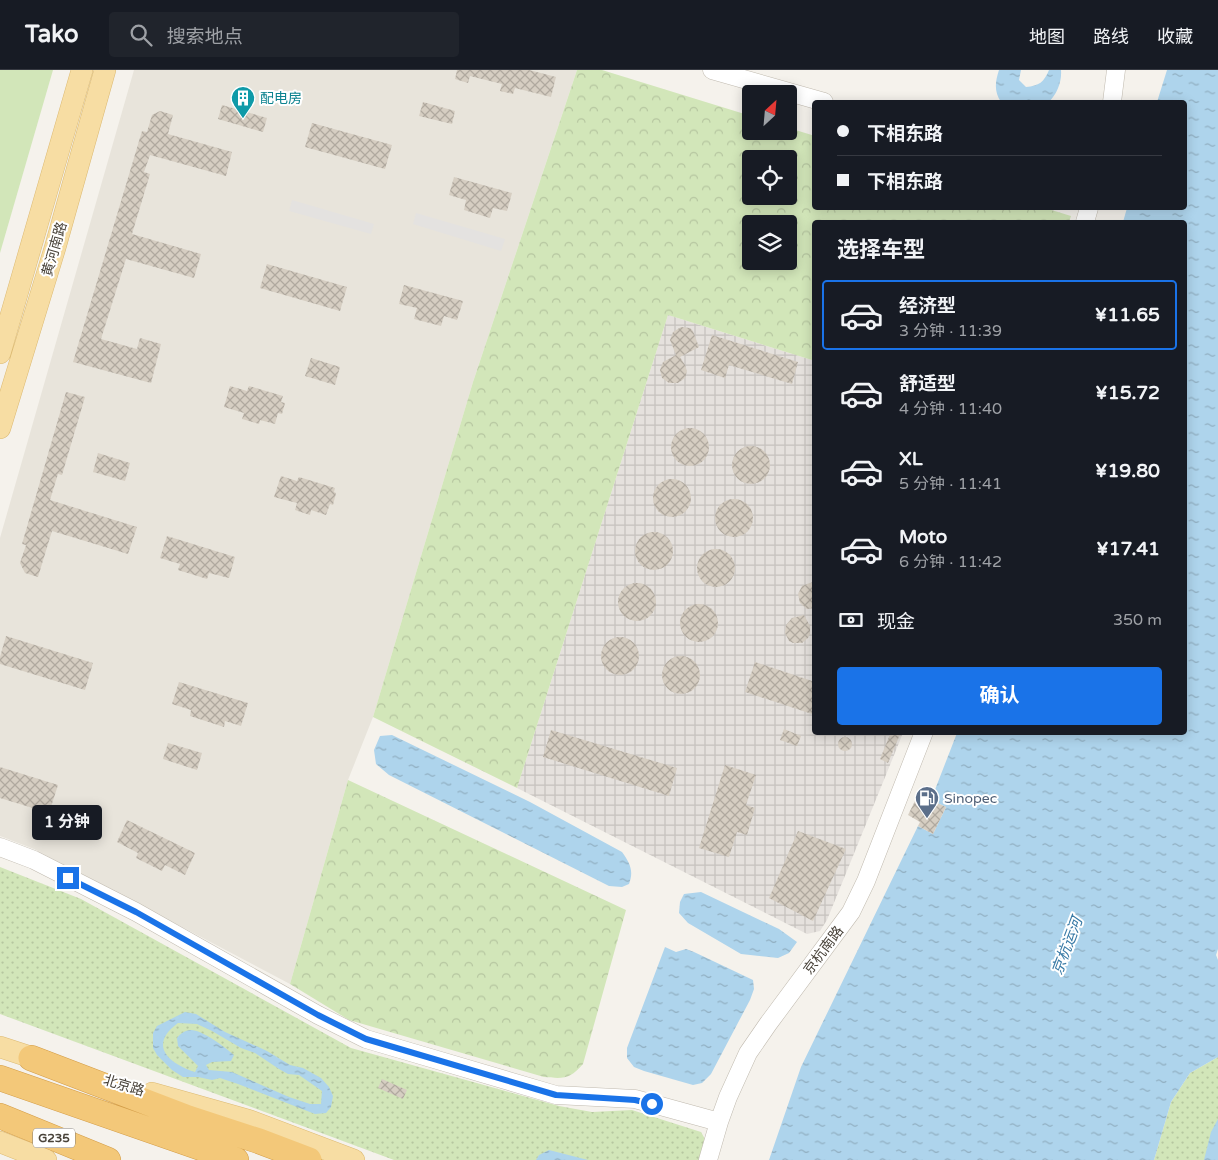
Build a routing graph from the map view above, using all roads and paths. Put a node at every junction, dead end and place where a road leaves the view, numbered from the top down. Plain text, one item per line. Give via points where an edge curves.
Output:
1 (82, 70) edge
2 (105, 70) edge
3 (712, 70) edge
4 (1116, 70) edge
5 (817, 100) edge
6 (1112, 100) edge
7 (0, 352) edge
8 (0, 428) edge
9 (923, 735) edge
10 (0, 847) edge
11 (0, 1046) edge
12 (31, 1058) joint
13 (0, 1078) edge
14 (0, 1116) edge
15 (719, 1122) junction
16 (254, 1131) junction
17 (0, 1142) edge
18 (46, 1160) edge
19 (108, 1160) edge
20 (236, 1160) edge
21 (308, 1160) edge
22 (354, 1160) edge
23 (708, 1160) edge

1 - 7 main road, 黄河南路
2 - 8 main road, 黄河南路
3 - 5 street
4 - 6 street
9 - 15 street, 京杭南路 via 851,912 748,1053
10 - 15 street via 34,860 136,912 366,1039 556,1095 635,1100
11 - 12 main road
12 - 16 highway via 188,1118
13 - 20 highway
14 - 19 highway, G235
15 - 23 street, 京杭南路
16 - 21 highway
16 - 22 main road
17 - 18 main road

